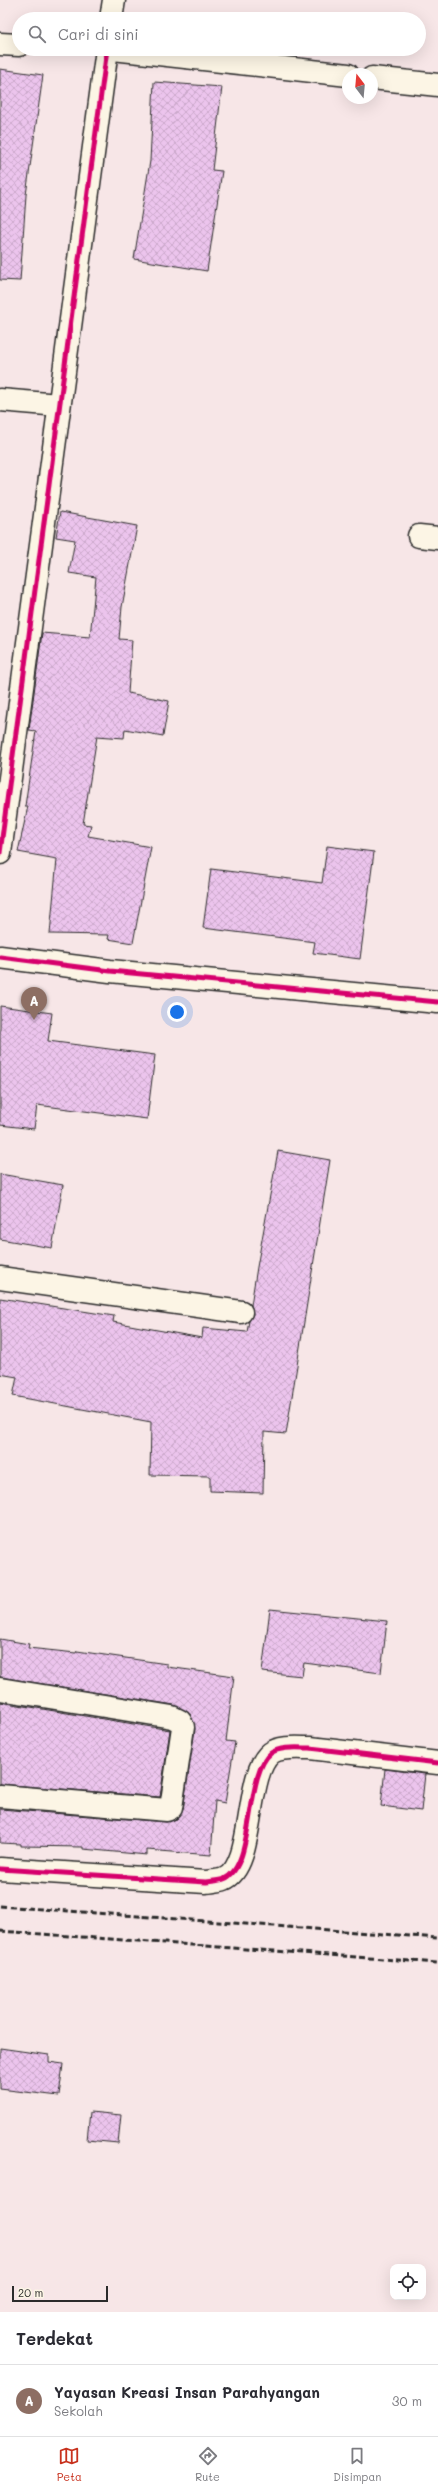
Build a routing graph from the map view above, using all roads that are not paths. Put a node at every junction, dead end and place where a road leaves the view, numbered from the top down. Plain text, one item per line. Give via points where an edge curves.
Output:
1 (114, 0) edge
2 (112, 12) edge
3 (0, 44) edge
4 (12, 45) edge
5 (106, 56) edge
6 (176, 56) edge
7 (342, 74) edge
8 (378, 79) edge
9 (438, 85) edge
10 (0, 400) edge
11 (59, 405) junction
12 (0, 853) edge
13 (0, 957) edge
14 (438, 1002) edge
15 (0, 1278) edge
16 (241, 1312) dead end
17 (0, 1689) edge
18 (438, 1763) edge
19 (0, 1796) edge
20 (0, 1869) edge

1 - 2 street
3 - 4 street
5 - 11 street
6 - 7 street
8 - 9 street
10 - 11 street
11 - 12 street
13 - 14 street via 110,971
15 - 16 street
17 - 19 street via 172,1717 180,1721 183,1727 170,1808 167,1810
18 - 20 street via 310,1748 290,1748 271,1753 260,1768 242,1854 236,1869 225,1879 206,1882

